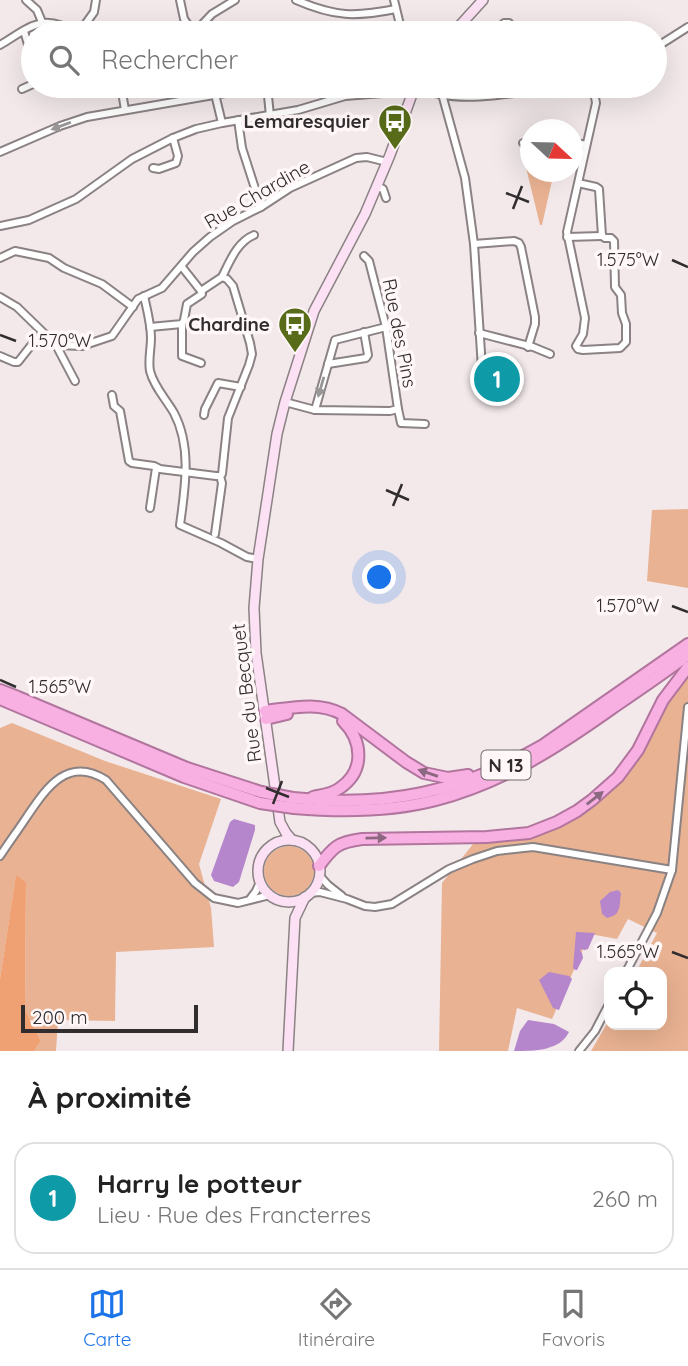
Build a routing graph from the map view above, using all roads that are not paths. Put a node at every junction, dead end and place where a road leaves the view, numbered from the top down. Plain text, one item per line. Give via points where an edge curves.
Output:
1 (26, 0) edge
2 (96, 0) edge
3 (180, 0) edge
4 (234, 0) edge
5 (296, 0) edge
6 (396, 0) edge
7 (482, 0) edge
8 (396, 9) junction
9 (42, 21) edge
10 (87, 21) edge
11 (185, 21) edge
12 (205, 21) edge
13 (399, 21) edge
14 (464, 21) edge
15 (688, 27) edge
16 (21, 32) edge
17 (667, 40) edge
18 (0, 45) edge
19 (123, 98) edge
20 (192, 98) edge
21 (216, 98) edge
22 (268, 98) edge
23 (338, 98) edge
24 (412, 98) edge
25 (443, 98) edge
26 (596, 98) edge
27 (125, 110) junction
28 (270, 116) junction
29 (238, 120) junction
30 (222, 123) junction
31 (173, 138) junction
32 (583, 144) edge
33 (586, 145) junction
34 (0, 152) edge
35 (387, 162) junction
36 (153, 169) dead end
37 (578, 183) junction
38 (377, 186) junction
39 (386, 198) dead end
40 (261, 207) junction
41 (0, 226) edge
42 (254, 235) dead end
43 (602, 236) junction
44 (568, 237) junction
45 (474, 244) junction
46 (364, 256) dead end
47 (0, 258) edge
48 (182, 267) junction
49 (222, 276) junction
50 (201, 291) junction
51 (144, 296) junction
52 (0, 298) edge
53 (133, 307) junction
54 (182, 324) junction
55 (150, 327) junction
56 (386, 327) junction
57 (364, 332) junction
58 (44, 333) junction
59 (479, 333) junction
60 (56, 345) junction
61 (528, 347) junction
62 (550, 354) dead end
63 (0, 356) edge
64 (201, 363) dead end
65 (328, 364) junction
66 (75, 381) dead end
67 (483, 384) dead end
68 (241, 387) junction
69 (112, 395) dead end
70 (285, 402) junction
71 (398, 409) junction
72 (315, 410) junction
73 (204, 415) dead end
74 (425, 424) dead end
75 (156, 468) junction
76 (186, 473) junction
77 (220, 476) junction
78 (150, 508) dead end
79 (215, 534) dead end
80 (258, 559) junction
81 (688, 644) edge
82 (688, 655) edge
83 (688, 667) edge
84 (0, 690) edge
85 (0, 699) edge
86 (688, 707) edge
87 (265, 715) junction
88 (495, 771) junction
89 (260, 797) junction
90 (297, 802) junction
91 (280, 822) junction
92 (292, 840) junction
93 (274, 844) junction
94 (0, 856) edge
95 (672, 870) junction
96 (319, 871) junction
97 (260, 882) junction
98 (270, 895) junction
99 (307, 895) junction
100 (347, 899) junction
101 (248, 900) junction
102 (285, 901) junction
103 (295, 918) junction
104 (629, 967) edge
105 (604, 1014) edge
106 (288, 1051) edge
107 (579, 1051) edge

1 - 9 street
2 - 10 street
3 - 11 street
4 - 12 street
5 - 8 street via 348,15
6 - 8 street
7 - 14 main road
8 - 13 street
15 - 17 street
16 - 18 street
19 - 27 street
20 - 27 street
21 - 30 street
22 - 28 street
23 - 28 street
24 - 35 main road, Rue du Becquet
25 - 45 street via 465,178
26 - 33 street
27 -> 34 street via 74,121
28 - 29 street
29 - 30 street
29 - 40 street
30 - 31 street
31 - 36 street via 176,163
31 - 41 street via 132,159 76,199 29,220
32 - 33 street
33 - 37 street
35 - 38 main road, Rue du Becquet
35 - 40 street, Rue Chardine via 356,159 290,188
37 - 43 street via 599,189
37 - 44 street
38 - 39 street
38 - 70 main road, Rue du Becquet via 314,311
40 - 48 street, Rue Chardine via 215,233
42 - 49 street via 239,246
43 - 44 street
43 - 44 street via 614,241 615,287 621,295 626,342 617,348 583,350 576,346 585,318
45 - 59 street
45 - 61 street via 519,243 535,317
46 - 56 street, Rue des Pins
47 - 53 street via 15,251 49,258 102,284
48 - 50 street
48 - 51 street, Rue Chardine via 163,288
49 - 50 street
49 - 68 street via 233,286 250,343 251,359
50 - 54 street via 185,306
51 - 53 street, Rue Chardine
51 - 55 street
52 - 58 street via 17,307
53 - 60 street, Rue Chardine via 112,336 82,346
54 - 55 street
54 - 64 street via 181,354
55 - 76 street via 150,373 178,422
56 - 57 street
56 - 71 street, Rue des Pins
57 - 65 street via 335,340
57 - 65 street via 366,358
58 - 60 street
58 - 63 street via 18,362
59 - 61 street
59 - 67 street
60 - 66 street
61 - 62 street
65 -> 72 street
68 - 73 street via 218,383
68 - 77 street via 228,418
69 - 75 street via 120,411 129,461
70 - 72 street, Rue des Pins
70 - 80 main road, Rue du Becquet
71 - 72 street, Rue des Pins
71 - 74 street via 401,423
75 - 76 street
75 - 78 street
76 - 77 street
76 - 80 street via 180,524
77 - 79 street
80 - 87 main road, Rue du Becquet via 256,653
81 - 88 highway, N 13 via 563,732
82 - 90 highway, N 13 via 562,744 465,792 382,809 328,811
96 -> 83 highway via 331,849 350,840 528,832 577,811 625,768 663,700
84 - 89 highway, N 13
85 - 89 highway, N 13 via 184,777
86 - 95 street
88 -> 87 highway via 456,778 431,775 333,709 316,706
87 - 90 highway via 310,711 336,716 358,745 351,777 339,789
87 - 91 main road, Rue du Becquet
88 - 90 highway, N 13 via 400,798
89 - 90 highway, N 13, bridge
91 - 92 main road, Rue du Becquet
91 - 93 main road, Rue du Becquet
92 - 93 main road
92 - 96 main road via 307,846 317,858
93 - 97 main road via 260,859
94 - 101 street via 50,785 66,775 86,772 106,780 203,890 226,902
95 - 100 street via 533,847 473,859 393,904 365,906
95 - 104 street via 657,913
96 - 99 main road
96 - 100 street via 328,885
97 - 98 main road
97 - 101 street
98 - 101 street
98 - 102 main road
99 - 100 street via 320,892
99 - 102 main road
99 - 103 main road
102 - 103 main road
103 - 106 main road
105 - 107 street

